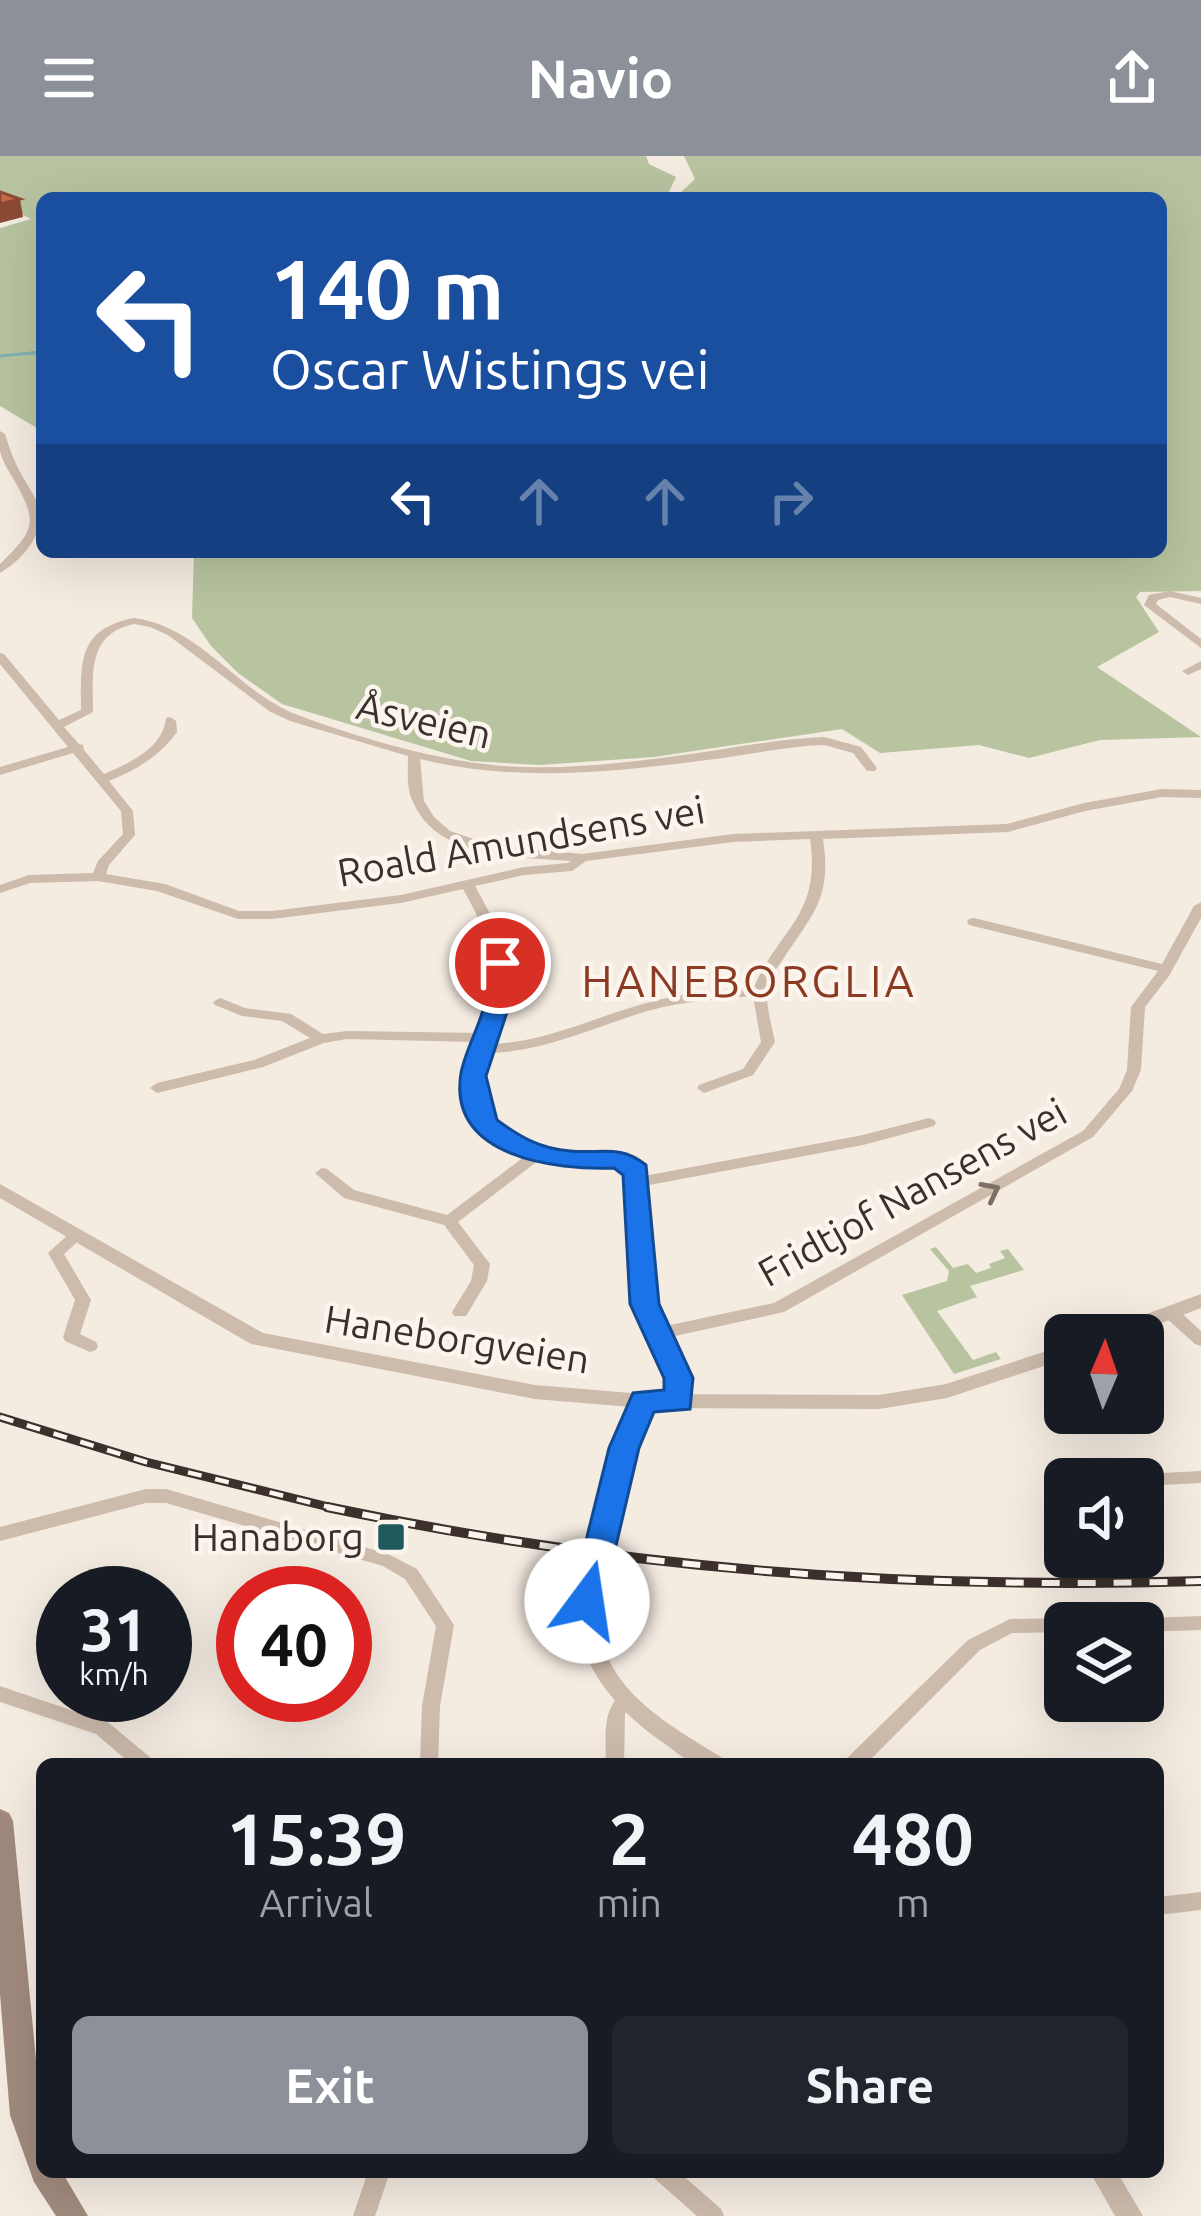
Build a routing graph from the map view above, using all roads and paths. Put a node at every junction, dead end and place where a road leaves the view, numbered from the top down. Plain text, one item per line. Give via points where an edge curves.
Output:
1 (0, 434) edge
2 (36, 508) edge
3 (36, 523) edge
4 (0, 569) edge
5 (1201, 602) edge
6 (1201, 645) edge
7 (0, 656) edge
8 (170, 721) dead end
9 (60, 724) junction
10 (79, 748) junction
11 (414, 753) junction
12 (871, 768) dead end
13 (0, 771) edge
14 (104, 779) junction
15 (1201, 794) edge
16 (816, 834) junction
17 (582, 858) junction
18 (98, 877) junction
19 (468, 886) junction
20 (0, 889) edge
21 (1201, 906) edge
22 (974, 922) dead end
23 (1166, 969) junction
24 (759, 991) junction
25 (220, 1002) dead end
26 (321, 1039) junction
27 (486, 1043) junction
28 (157, 1088) dead end
29 (704, 1088) dead end
30 (928, 1123) dead end
31 (536, 1155) junction
32 (322, 1173) dead end
33 (639, 1182) junction
34 (0, 1190) edge
35 (449, 1221) junction
36 (76, 1236) junction
37 (1201, 1301) edge
38 (460, 1312) dead end
39 (1170, 1312) junction
40 (1164, 1314) edge
41 (656, 1334) junction
42 (1201, 1340) edge
43 (90, 1346) dead end
44 (1044, 1359) edge
45 (643, 1401) junction
46 (679, 1401) junction
47 (1201, 1477) edge
48 (1164, 1479) edge
49 (0, 1534) edge
50 (1201, 1623) edge
51 (1164, 1624) edge
52 (1044, 1625) edge
53 (0, 1694) edge
54 (625, 1699) junction
55 (137, 1758) edge
56 (429, 1758) edge
57 (615, 1758) edge
58 (704, 1758) edge
59 (860, 1758) edge
60 (0, 1821) edge
61 (1201, 1901) edge
62 (1164, 1905) edge
63 (36, 2142) edge
64 (50, 2178) edge
65 (377, 2178) edge
66 (670, 2178) edge
67 (1107, 2178) edge
68 (73, 2216) edge
69 (364, 2216) edge
70 (713, 2216) edge
71 (1130, 2216) edge

1 - 2 street via 5,461
3 - 4 street
5 - 6 street via 1170,594 1150,600 1162,619
7 - 9 street
8 - 14 street via 166,741
9 - 10 street
9 - 11 street, Åsveien via 87,712 88,653 97,637 144,621 164,626 263,706
10 - 13 street
10 - 14 street
11 - 12 street, Åsveien via 502,770 582,769 824,740 856,750
11 - 17 street via 418,803 445,831 516,856
14 - 18 street via 130,826
15 - 16 street, Roald Amundsens vei via 1142,796 1008,828
16 - 17 street, Roald Amundsens vei
16 - 24 street via 816,896
17 - 19 street, Roald Amundsens vei via 572,867
18 - 19 street, Roald Amundsens vei via 160,886 251,916
18 - 20 street, Roald Amundsens vei via 29,879
19 - 27 street via 500,963
21 - 23 street, Fridtjof Nansens vei
22 - 23 street
41 -> 23 street, Fridtjof Nansens vei via 778,1309 1079,1140 1125,1091 1138,1007
24 - 27 street via 669,1002 530,1047
24 - 29 street via 768,1042 748,1072
25 - 26 street via 286,1017
26 - 27 street via 400,1033
26 - 28 street via 290,1055
27 - 31 street via 473,1076 486,1125
30 - 33 street
31 - 33 street via 620,1159
31 - 35 street
32 - 35 street via 349,1194
33 - 41 street via 644,1304
34 - 36 street, Haneborgveien
35 - 38 street via 482,1264
36 - 43 street via 56,1252 83,1300 71,1337
36 - 45 street, Haneborgveien via 258,1339 535,1392
37 - 39 street
39 - 40 street
39 - 42 street
41 - 46 street via 675,1369
44 - 46 street, Haneborgveien via 947,1391 879,1402
45 - 46 street, Haneborgveien
45 - 54 street, bridge via 617,1469 587,1640
47 - 48 street
49 - 56 street via 166,1496 388,1561 411,1574 445,1625
50 - 51 street
52 - 59 street via 1010,1626 974,1646
53 - 55 street via 102,1728
54 - 57 street via 615,1718
54 - 58 street
60 - 63 main road via 23,2097
61 - 62 street
64 - 68 main road
65 - 69 street
66 - 70 street
67 - 71 street

